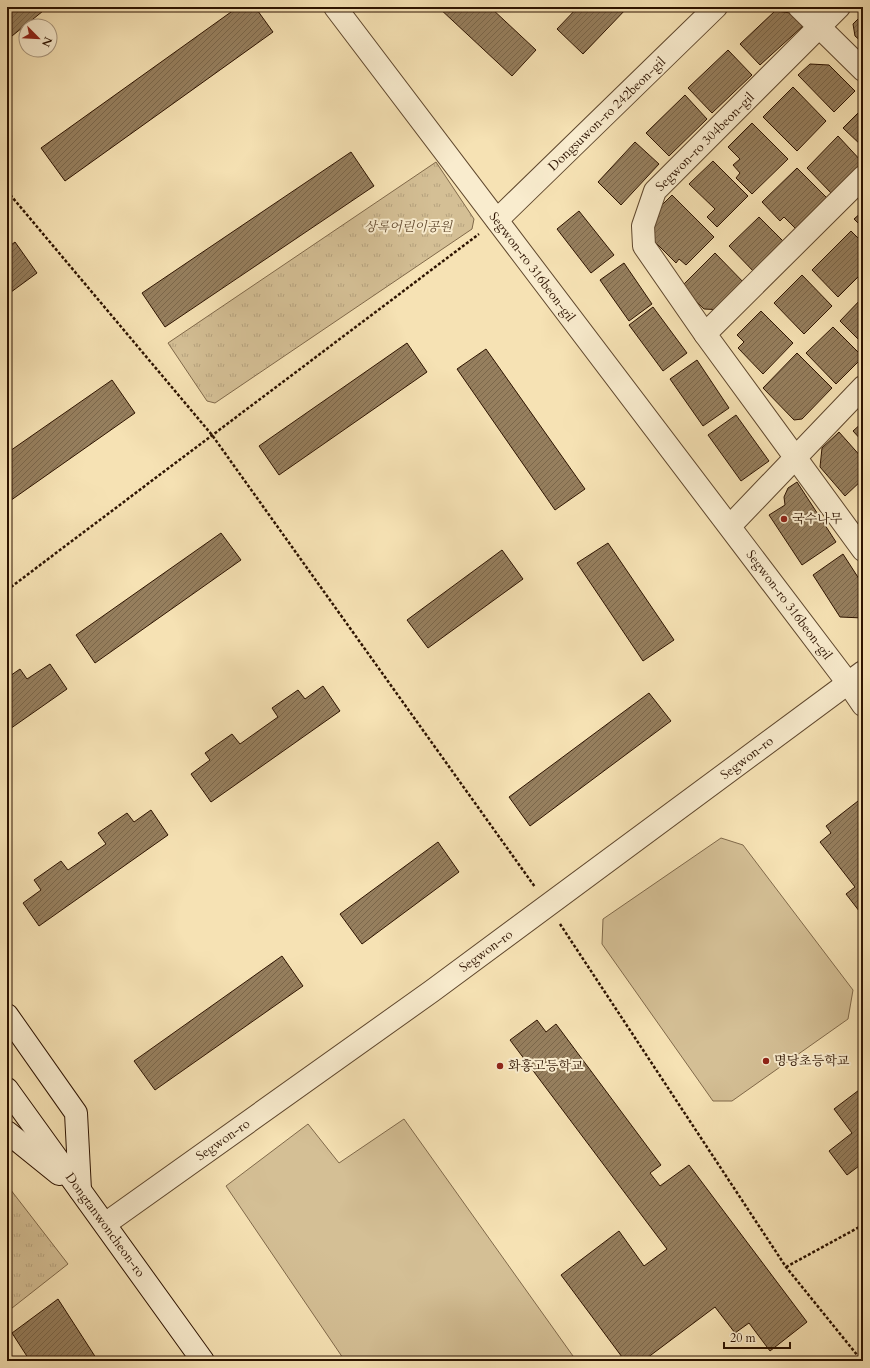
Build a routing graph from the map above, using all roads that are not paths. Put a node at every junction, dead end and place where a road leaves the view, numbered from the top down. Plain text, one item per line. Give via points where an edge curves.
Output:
1 (335, 7) edge
2 (716, 7) edge
3 (799, 7) edge
4 (839, 7) edge
5 (820, 27) junction
6 (863, 70) edge
7 (863, 177) edge
8 (497, 220) junction
9 (705, 334) junction
10 (863, 387) edge
11 (795, 458) junction
12 (730, 526) junction
13 (863, 550) edge
14 (856, 677) edge
15 (863, 705) edge
16 (7, 1015) edge
17 (7, 1089) edge
18 (7, 1132) edge
19 (80, 1190) junction
20 (105, 1224) junction
21 (203, 1361) edge

1 - 8 street, Segwon-ro 316beon-gil
2 - 8 street, Dongsuwon-ro 242beon-gil
3 - 5 street
4 - 5 street, Segwon-ro 304beon-gil
5 - 6 street
5 - 9 street, Segwon-ro 304beon-gil via 655,191 643,226 644,246
7 - 9 street
8 - 12 street, Segwon-ro 316beon-gil
9 - 11 street, Segwon-ro 304beon-gil
10 - 11 street
11 - 12 street
11 - 13 street, Segwon-ro 304beon-gil
12 - 14 street, Segwon-ro 316beon-gil
14 - 15 street, Segwon-ro 316beon-gil
14 - 20 street, Segwon-ro via 432,991
16 - 19 street via 76,1113
17 - 19 street, Dongtanwoncheon-ro
18 - 19 street
19 - 20 street, Dongtanwoncheon-ro
20 - 21 street, Dongtanwoncheon-ro

